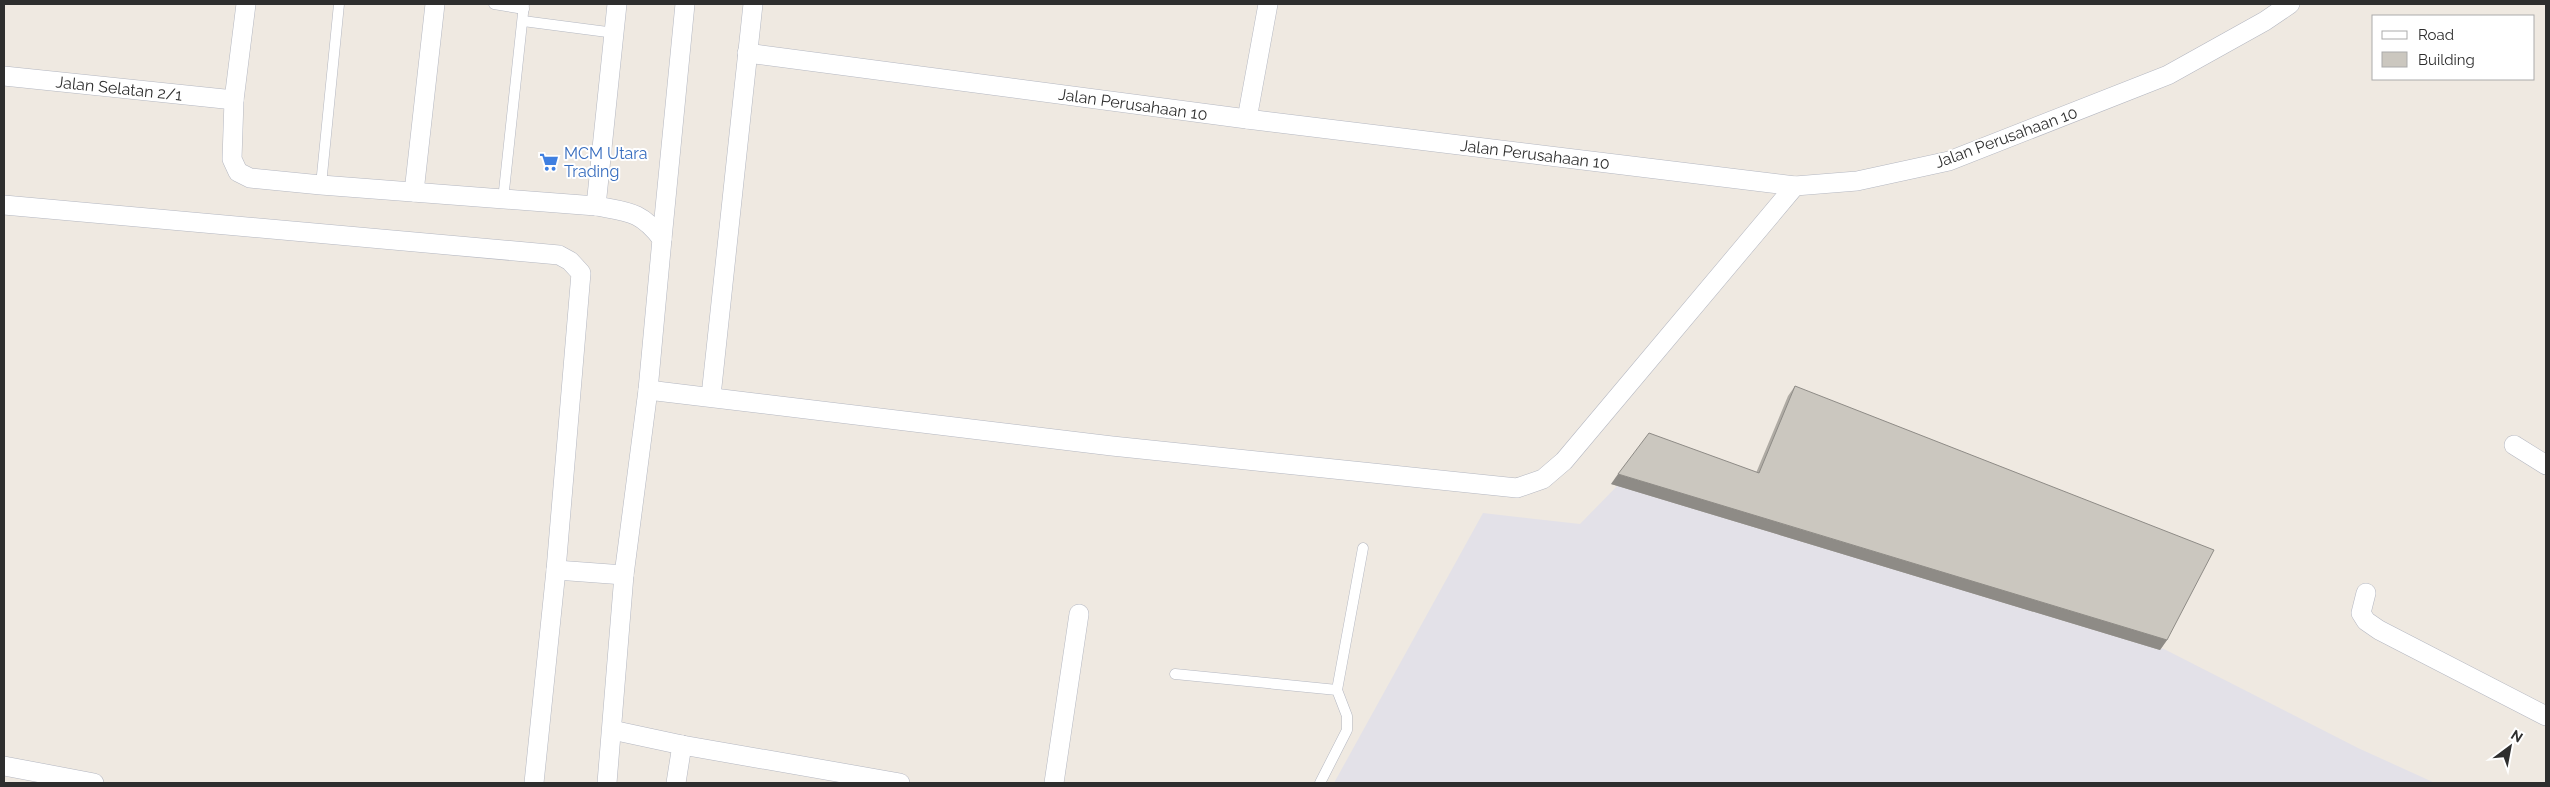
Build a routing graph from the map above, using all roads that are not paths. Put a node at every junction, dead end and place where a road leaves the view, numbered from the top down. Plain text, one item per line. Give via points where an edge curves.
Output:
1 (246, 4) edge
2 (339, 4) edge
3 (435, 4) edge
4 (494, 4) edge
5 (617, 4) edge
6 (685, 4) edge
7 (753, 4) edge
8 (1268, 4) edge
9 (2290, 4) edge
10 (524, 6) edge
11 (523, 21) junction
12 (615, 33) junction
13 (747, 53) junction
14 (4, 76) edge
15 (234, 100) junction
16 (1247, 120) junction
17 (321, 185) junction
18 (1795, 186) junction
19 (414, 192) junction
20 (503, 200) junction
21 (4, 205) edge
22 (596, 206) junction
23 (662, 239) junction
24 (648, 390) junction
25 (711, 396) junction
26 (2514, 445) dead end
27 (2546, 465) edge
28 (1363, 548) dead end
29 (556, 570) junction
30 (624, 575) junction
31 (2366, 593) dead end
32 (1079, 614) dead end
33 (1175, 674) dead end
34 (1337, 690) junction
35 (2546, 716) edge
36 (612, 730) junction
37 (682, 745) junction
38 (4, 766) edge
39 (862, 780) edge
40 (94, 783) edge
41 (534, 783) edge
42 (607, 783) edge
43 (676, 783) edge
44 (900, 783) edge
45 (1054, 783) edge
46 (1320, 783) edge

1 - 15 street
2 - 17 lane
3 - 19 street
4 - 10 lane
5 - 12 street
6 - 23 street
7 - 13 street
8 - 16 street
9 - 18 street, Jalan Perusahaan 10 via 2168,75 1949,161 1857,181
10 - 11 lane
11 - 12 lane
11 - 20 lane
12 - 22 street
13 - 16 street, Jalan Perusahaan 10
13 - 25 street
14 - 15 street, Jalan Selatan 2/1
15 - 17 street via 232,159 238,172 250,178
16 - 18 street, Jalan Perusahaan 10
17 - 19 street
18 - 25 street via 1564,461 1543,479 1516,488 1102,444
19 - 20 street
20 - 22 street
21 - 29 street via 559,255 570,261 581,273
22 - 23 street via 637,214
23 - 24 street
24 - 25 street
24 - 30 street
26 - 27 street
28 - 34 lane
29 - 30 street
29 - 41 street
30 - 36 street
31 - 35 street via 2361,613 2373,626
32 - 45 street
33 - 34 lane
34 - 46 lane via 1347,730
36 - 37 street
36 - 42 street
37 - 39 street
37 - 43 street
38 - 40 street
39 - 44 street

